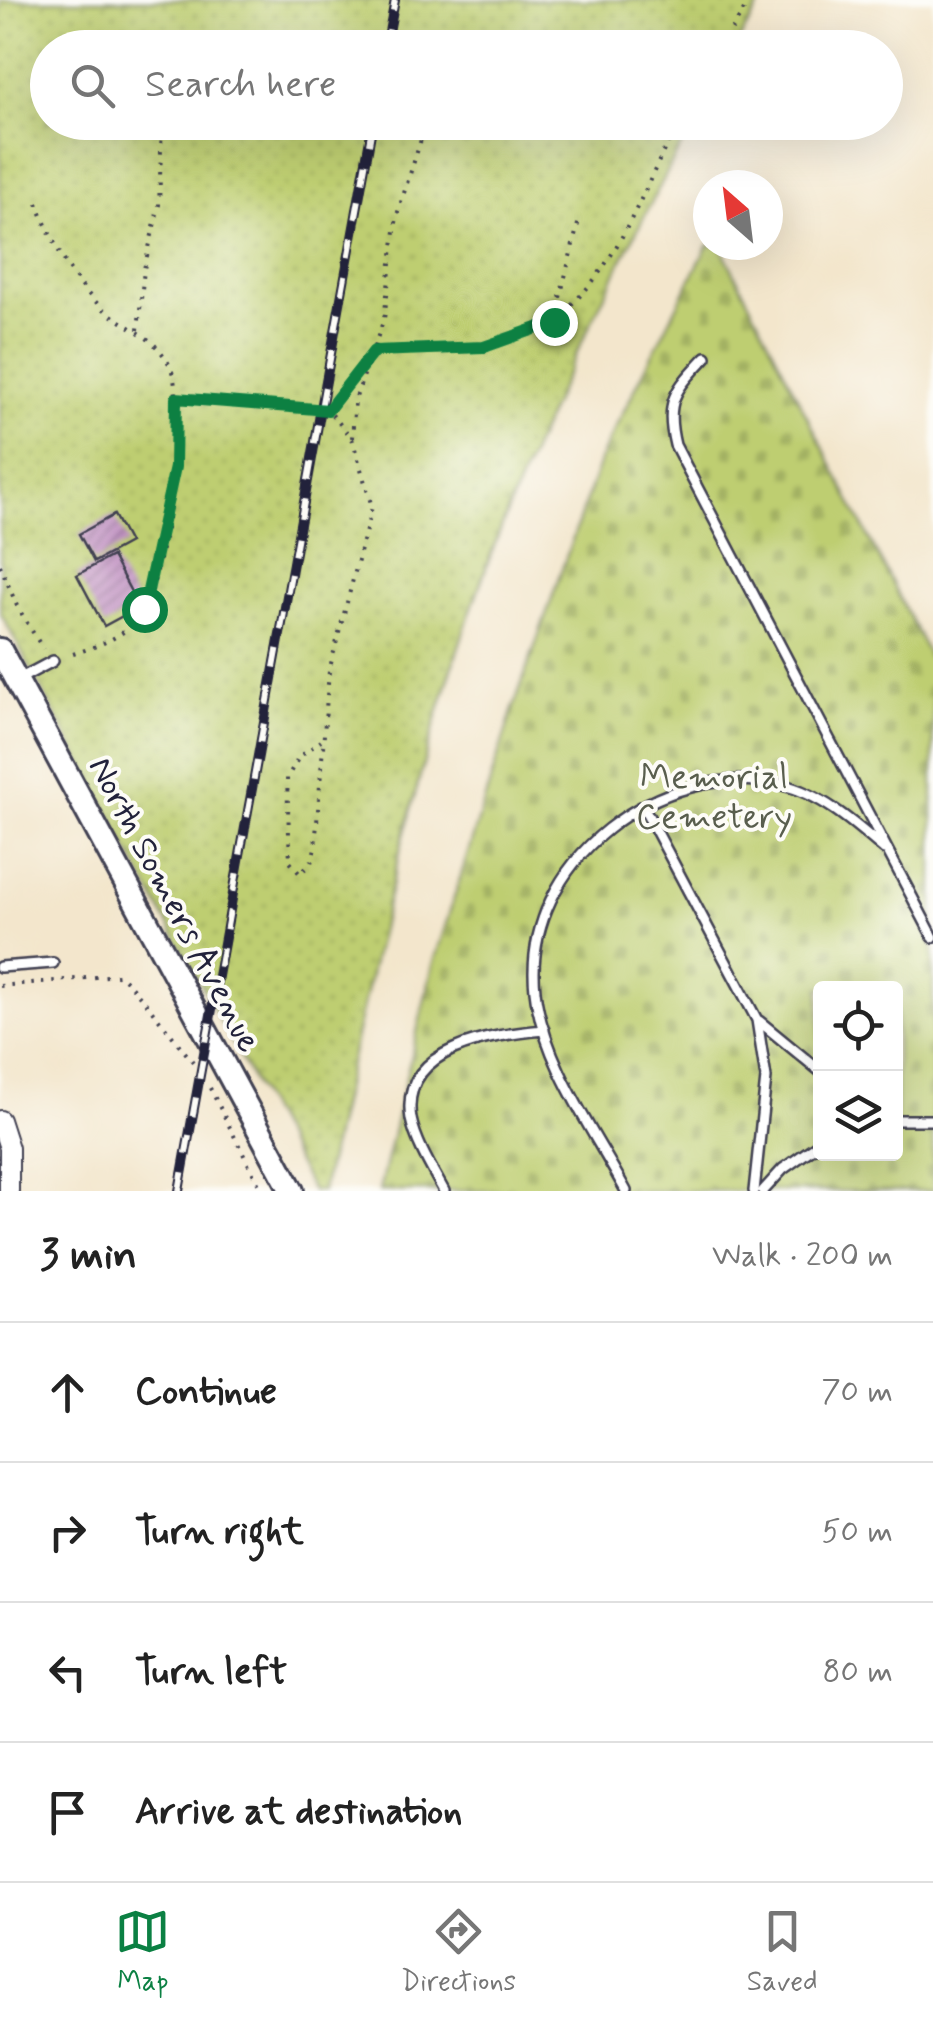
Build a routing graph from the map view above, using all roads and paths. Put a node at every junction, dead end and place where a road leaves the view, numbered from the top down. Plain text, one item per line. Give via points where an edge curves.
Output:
1 (750, 0) edge
2 (732, 30) edge
3 (162, 140) edge
4 (421, 140) edge
5 (669, 140) edge
6 (38, 203) dead end
7 (580, 216) dead end
8 (554, 322) junction
9 (138, 330) junction
10 (374, 351) junction
11 (706, 357) dead end
12 (176, 398) junction
13 (328, 410) junction
14 (352, 438) junction
15 (0, 565) edge
16 (0, 650) edge
17 (54, 660) junction
18 (16, 680) junction
19 (321, 741) junction
20 (643, 806) junction
21 (884, 849) junction
22 (933, 937) edge
23 (53, 963) dead end
24 (0, 967) edge
25 (0, 986) edge
26 (757, 1020) junction
27 (544, 1030) junction
28 (819, 1071) edge
29 (903, 1113) edge
30 (917, 1119) junction
31 (903, 1120) edge
32 (933, 1120) edge
33 (2, 1127) edge
34 (813, 1148) edge
35 (9, 1191) edge
36 (262, 1191) edge
37 (292, 1191) edge
38 (444, 1191) edge
39 (626, 1191) edge
40 (754, 1191) edge
41 (763, 1191) edge

1 - 2 path
3 - 9 path via 160,194
4 - 10 path via 394,229
5 - 8 path via 602,272
6 - 9 path via 81,283
7 - 8 path
8 - 10 path via 484,347
9 - 12 path via 170,366
10 - 13 path
10 - 14 path via 355,400
11 - 21 lane via 677,388 668,417 675,445
12 - 13 path
12 - 17 path via 175,467 144,609 113,638
13 - 14 path
14 - 19 path via 372,520 338,632
15 - 17 path via 26,625
16 - 18 street, North Somers Avenue
17 - 18 lane
18 - 37 street, North Somers Avenue
19 - 19 path via 299,757 287,778 290,862 300,874 315,848
20 - 21 lane via 711,780 786,785 852,821
20 - 26 lane
20 - 27 lane via 584,850 546,911 535,951
21 - 22 lane
23 - 24 lane
25 - 36 path via 110,974 133,984 206,1079
26 - 28 lane
26 - 40 lane via 766,1078
27 - 38 lane via 458,1045 411,1089 412,1120
27 - 39 lane
29 - 30 lane
30 - 31 lane
30 - 32 lane
33 - 35 street
34 - 41 lane

